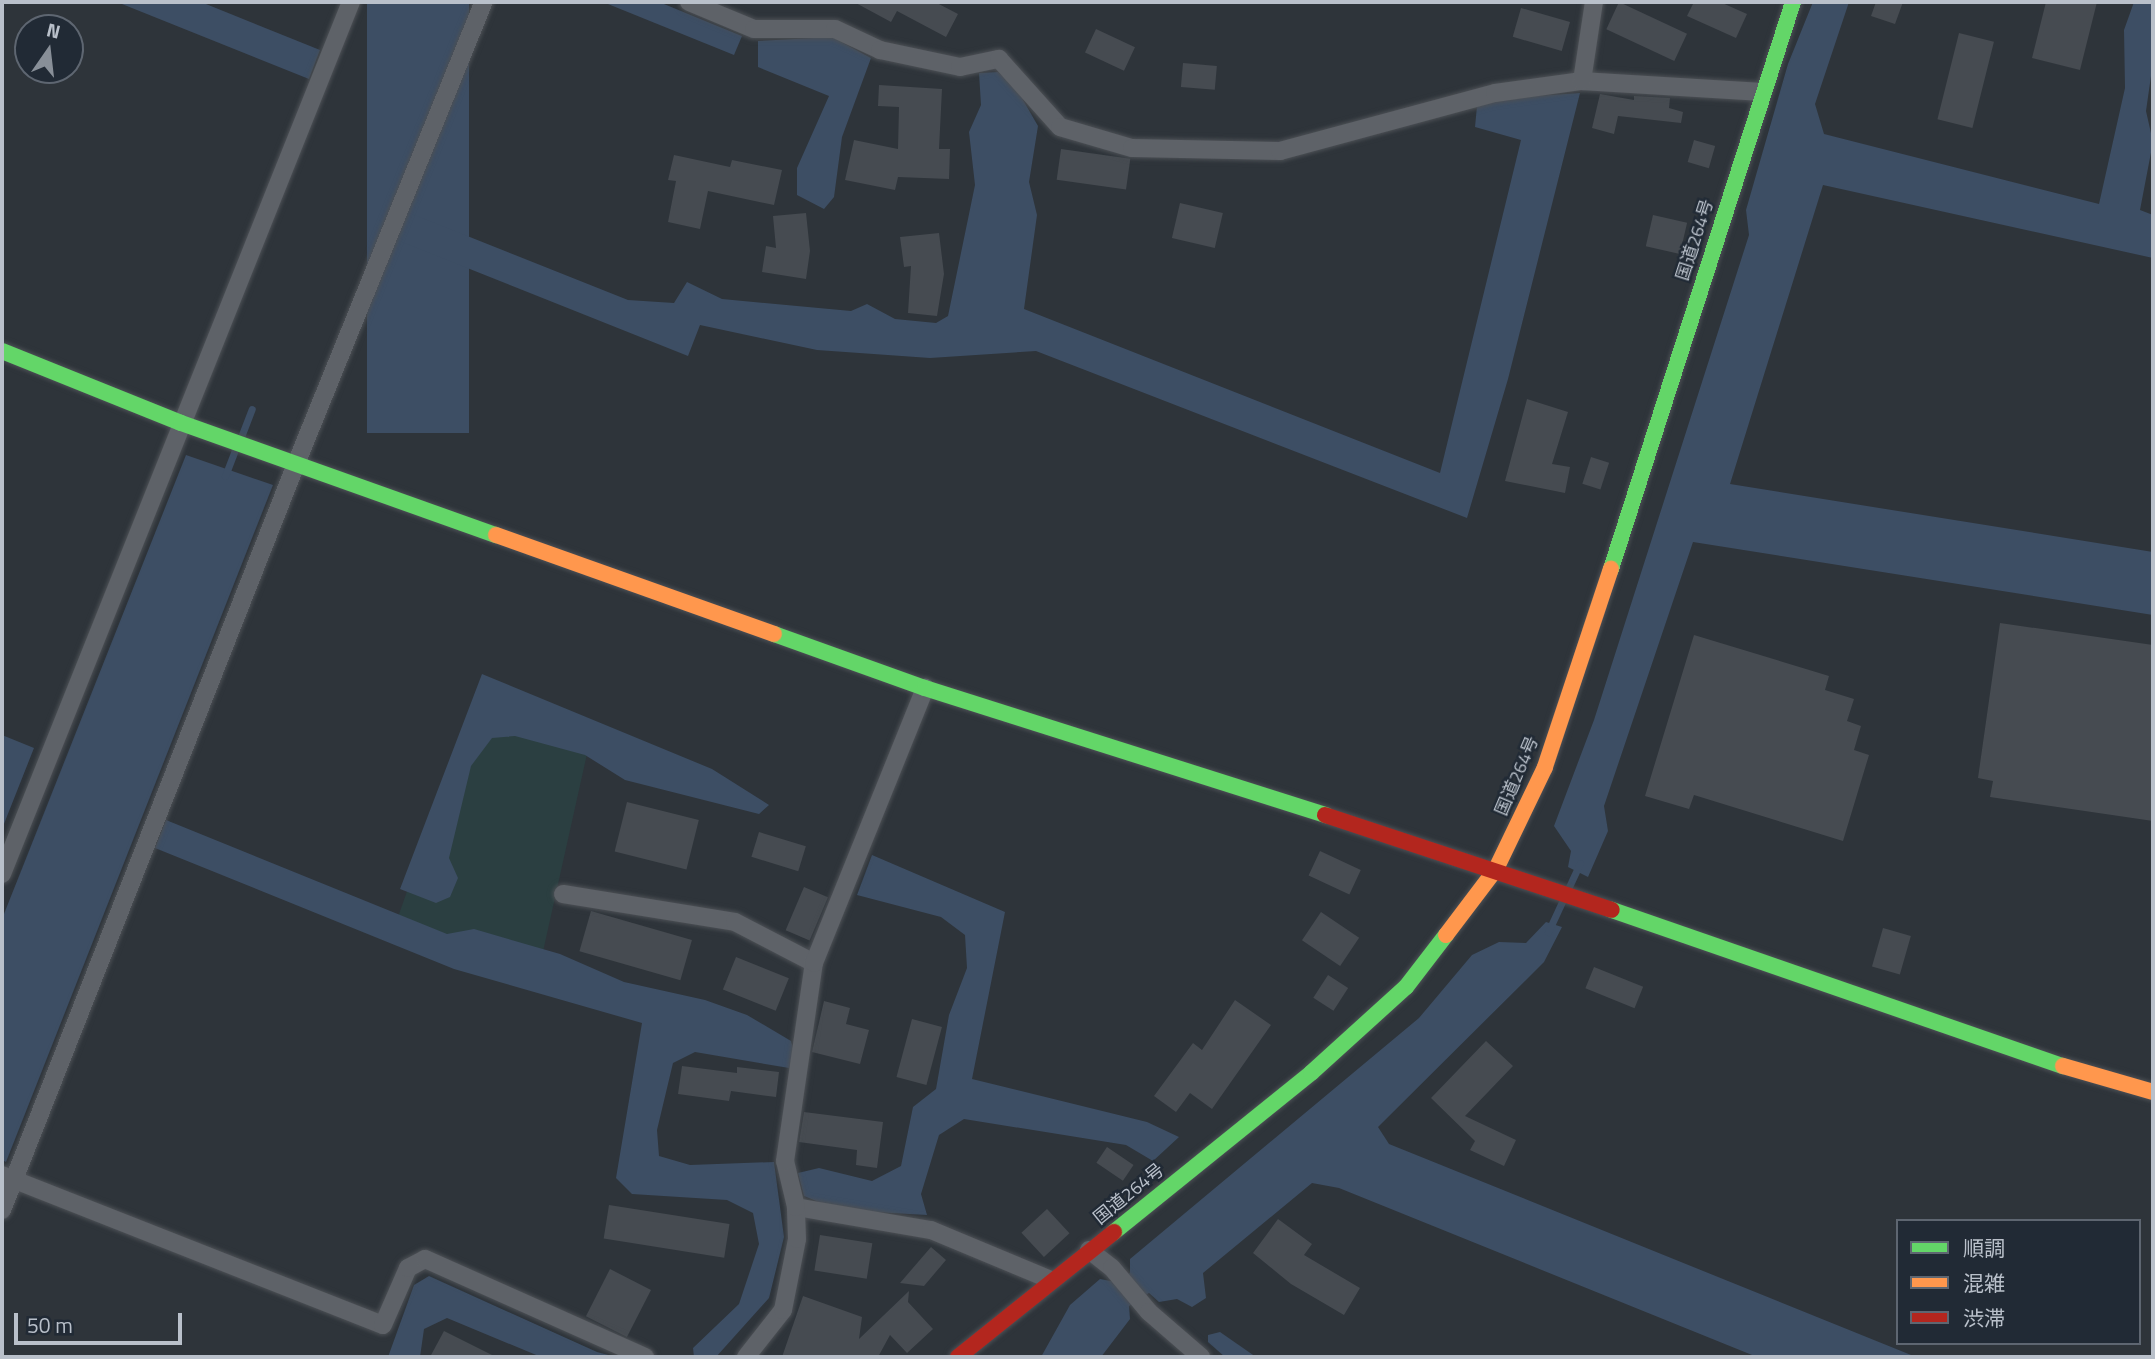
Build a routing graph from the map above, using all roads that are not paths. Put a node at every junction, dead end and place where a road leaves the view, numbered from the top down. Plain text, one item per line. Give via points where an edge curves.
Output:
1 (351, 2) edge
2 (484, 2) edge
3 (689, 2) edge
4 (1594, 2) edge
5 (1793, 2) edge
6 (1582, 81) junction
7 (1762, 92) junction
8 (2, 351) edge
9 (181, 423) junction
10 (296, 464) junction
11 (925, 688) junction
12 (1496, 869) junction
13 (2, 874) edge
14 (563, 894) dead end
15 (814, 963) junction
16 (2153, 1092) edge
17 (8, 1178) edge
18 (796, 1207) junction
19 (2, 1210) edge
20 (1089, 1250) junction
21 (1051, 1280) junction
22 (645, 1357) edge
23 (746, 1357) edge
24 (958, 1357) edge
25 (1201, 1357) edge

1 - 9 street
2 - 10 street
3 - 6 street via 754,29 835,29 880,50 960,67 999,59 1060,127 1132,148 1280,151 1495,93
4 - 6 street
5 - 7 main road, 国道264号
6 - 7 street
7 - 12 main road, 国道264号 via 1545,767
8 - 9 main road
9 - 10 main road
9 - 13 street
10 - 11 main road
10 - 17 street
11 - 12 main road
11 - 15 street
12 - 16 main road via 2024,1054
12 - 20 main road, 国道264号 via 1406,987 1311,1073
14 - 15 street via 736,922
15 - 18 street via 785,1161
17 - 19 street
17 - 22 street via 383,1325 408,1268 425,1259
18 - 21 street via 932,1230
18 - 23 street via 797,1239 783,1310
20 - 21 main road, 国道264号
20 - 25 street
21 - 24 main road, 国道264号

